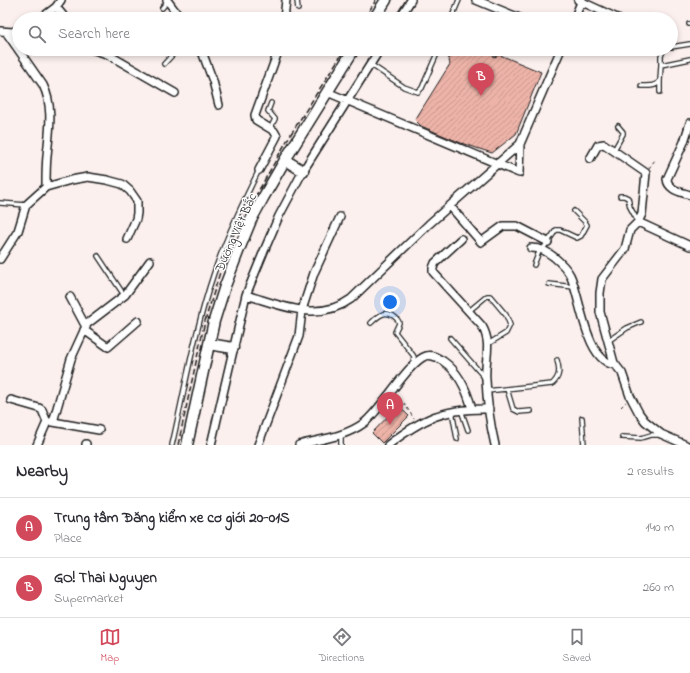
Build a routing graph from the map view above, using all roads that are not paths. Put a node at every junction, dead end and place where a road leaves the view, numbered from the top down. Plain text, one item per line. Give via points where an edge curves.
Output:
1 (61, 0) edge
2 (286, 0) edge
3 (297, 0) edge
4 (386, 0) edge
5 (411, 0) edge
6 (459, 0) edge
7 (476, 0) edge
8 (580, 0) edge
9 (167, 1) edge
10 (56, 7) junction
11 (162, 8) dead end
12 (298, 9) dead end
13 (49, 12) edge
14 (60, 12) edge
15 (176, 12) edge
16 (285, 12) edge
17 (378, 12) edge
18 (403, 12) edge
19 (454, 12) edge
20 (505, 12) edge
21 (576, 12) edge
22 (605, 12) edge
23 (3, 32) edge
24 (12, 44) edge
25 (690, 44) edge
26 (678, 46) edge
27 (21, 56) edge
28 (110, 56) edge
29 (171, 56) edge
30 (204, 56) edge
31 (276, 56) edge
32 (350, 56) edge
33 (375, 56) edge
34 (436, 56) edge
35 (558, 56) edge
36 (661, 56) edge
37 (690, 59) edge
38 (164, 64) dead end
39 (370, 64) junction
40 (661, 65) junction
41 (660, 81) junction
42 (641, 86) dead end
43 (327, 92) junction
44 (660, 92) dead end
45 (175, 93) dead end
46 (347, 100) junction
47 (271, 103) dead end
48 (219, 105) dead end
49 (690, 123) edge
50 (618, 126) dead end
51 (270, 129) junction
52 (687, 143) edge
53 (520, 144) junction
54 (614, 150) junction
55 (590, 159) dead end
56 (285, 160) junction
57 (497, 165) junction
58 (259, 170) joint
59 (303, 171) junction
60 (46, 187) junction
61 (690, 195) edge
62 (620, 196) dead end
63 (0, 202) edge
64 (26, 205) junction
65 (450, 206) junction
66 (574, 211) dead end
67 (340, 217) dead end
68 (638, 222) junction
69 (461, 239) dead end
70 (126, 240) dead end
71 (548, 242) junction
72 (690, 246) edge
73 (531, 248) dead end
74 (541, 249) junction
75 (98, 256) dead end
76 (0, 260) edge
77 (150, 262) dead end
78 (534, 265) dead end
79 (549, 284) dead end
80 (574, 287) junction
81 (125, 295) junction
82 (246, 295) junction
83 (70, 297) dead end
84 (302, 310) junction
85 (468, 311) junction
86 (138, 321) dead end
87 (641, 322) dead end
88 (371, 323) dead end
89 (85, 328) junction
90 (450, 338) dead end
91 (608, 340) junction
92 (209, 344) junction
93 (488, 344) junction
94 (233, 348) junction
95 (558, 360) dead end
96 (616, 365) junction
97 (410, 369) junction
98 (485, 379) junction
99 (507, 389) junction
100 (486, 391) junction
101 (11, 400) dead end
102 (472, 409) junction
103 (488, 409) junction
104 (461, 410) junction
105 (452, 411) junction
106 (531, 411) dead end
107 (582, 418) dead end
108 (50, 422) junction
109 (99, 430) dead end
110 (468, 430) dead end
111 (341, 435) junction
112 (664, 436) junction
113 (622, 437) dead end
114 (457, 439) dead end
115 (38, 445) edge
116 (172, 445) edge
117 (187, 445) edge
118 (211, 445) edge
119 (258, 445) edge
120 (299, 445) edge
121 (340, 445) edge
122 (388, 445) edge
123 (495, 445) edge
124 (584, 445) edge
125 (686, 445) edge

1 - 10 street
2 - 16 street
3 - 12 lane
4 - 17 main road
5 - 18 street
6 - 19 lane
7 - 20 street
8 - 21 street
8 - 22 street
9 - 11 lane
9 - 15 street
10 - 13 street
10 - 14 street
23 - 24 street
25 - 26 lane
27 - 60 street via 48,94 50,122
28 - 45 street
29 - 38 lane
30 - 48 street
31 - 51 street via 255,115 256,120
32 - 43 main road, Đường Việt Bắc
33 - 39 street
34 - 39 lane via 418,92 404,87
35 - 53 street
36 - 40 lane
37 - 40 lane
39 - 46 street
40 - 41 lane
41 - 42 lane via 656,85
41 - 44 lane
43 - 46 street
43 - 56 main road, Đường Việt Bắc
46 - 57 street
46 - 59 street
47 - 51 lane via 268,111 275,119
49 - 52 street
50 - 54 lane via 623,134
51 - 58 street via 276,133 277,138
52 - 61 street via 667,182 672,188
53 - 57 street
53 - 57 street via 519,173
54 - 55 street via 604,144 598,145
54 - 68 street via 646,174 642,214
56 - 59 main road
56 - 92 main road, Đường Việt Bắc via 251,220 220,300
57 - 65 street
58 - 116 lane via 226,241 214,274 197,331
59 - 82 street via 279,216
60 - 64 street
60 - 70 street via 88,177 122,184 137,201 136,218
62 - 68 lane via 628,198
63 - 64 lane
64 - 76 street via 18,231
65 - 71 street via 481,242 503,226 517,226
65 - 84 street via 342,306
66 - 71 lane via 586,225 581,236 577,238 558,230
67 - 84 street via 314,273
68 - 72 street
68 - 91 street via 630,230 626,247 602,279 600,312
69 - 85 street via 435,263 433,272
71 - 74 lane
73 - 74 street
74 - 78 lane
74 - 80 street via 566,268
75 - 81 lane
77 - 81 street
79 - 80 lane
80 - 96 street via 591,341 607,364
81 - 89 street via 91,320
82 - 84 street
82 - 94 street
83 - 89 street
84 - 119 street via 299,336
85 - 93 street via 482,326
85 - 93 lane via 490,296 506,315 509,329
86 - 89 street via 108,347
87 - 91 lane
88 - 97 lane via 379,315 388,313 398,320 395,332 414,357
89 - 108 street via 71,359
90 - 98 lane
91 - 96 street
92 - 94 main road
92 - 117 main road, Đường Việt Bắc
93 - 98 street
94 - 118 street
95 - 99 lane via 560,370 552,384
96 - 112 street via 642,417
97 - 102 street via 426,356 439,358 459,378
97 - 111 street via 366,422
98 - 100 street
99 - 100 lane
99 - 106 lane via 513,409 519,412
100 - 103 street
101 - 108 street via 40,408
102 - 103 street
102 - 104 street
103 - 123 street
104 - 105 street
104 - 110 lane
105 - 114 lane
105 - 122 street via 431,418
107 - 124 lane
108 - 109 street
108 - 115 street
111 - 120 street
111 - 121 lane
112 - 113 lane
112 - 125 street

